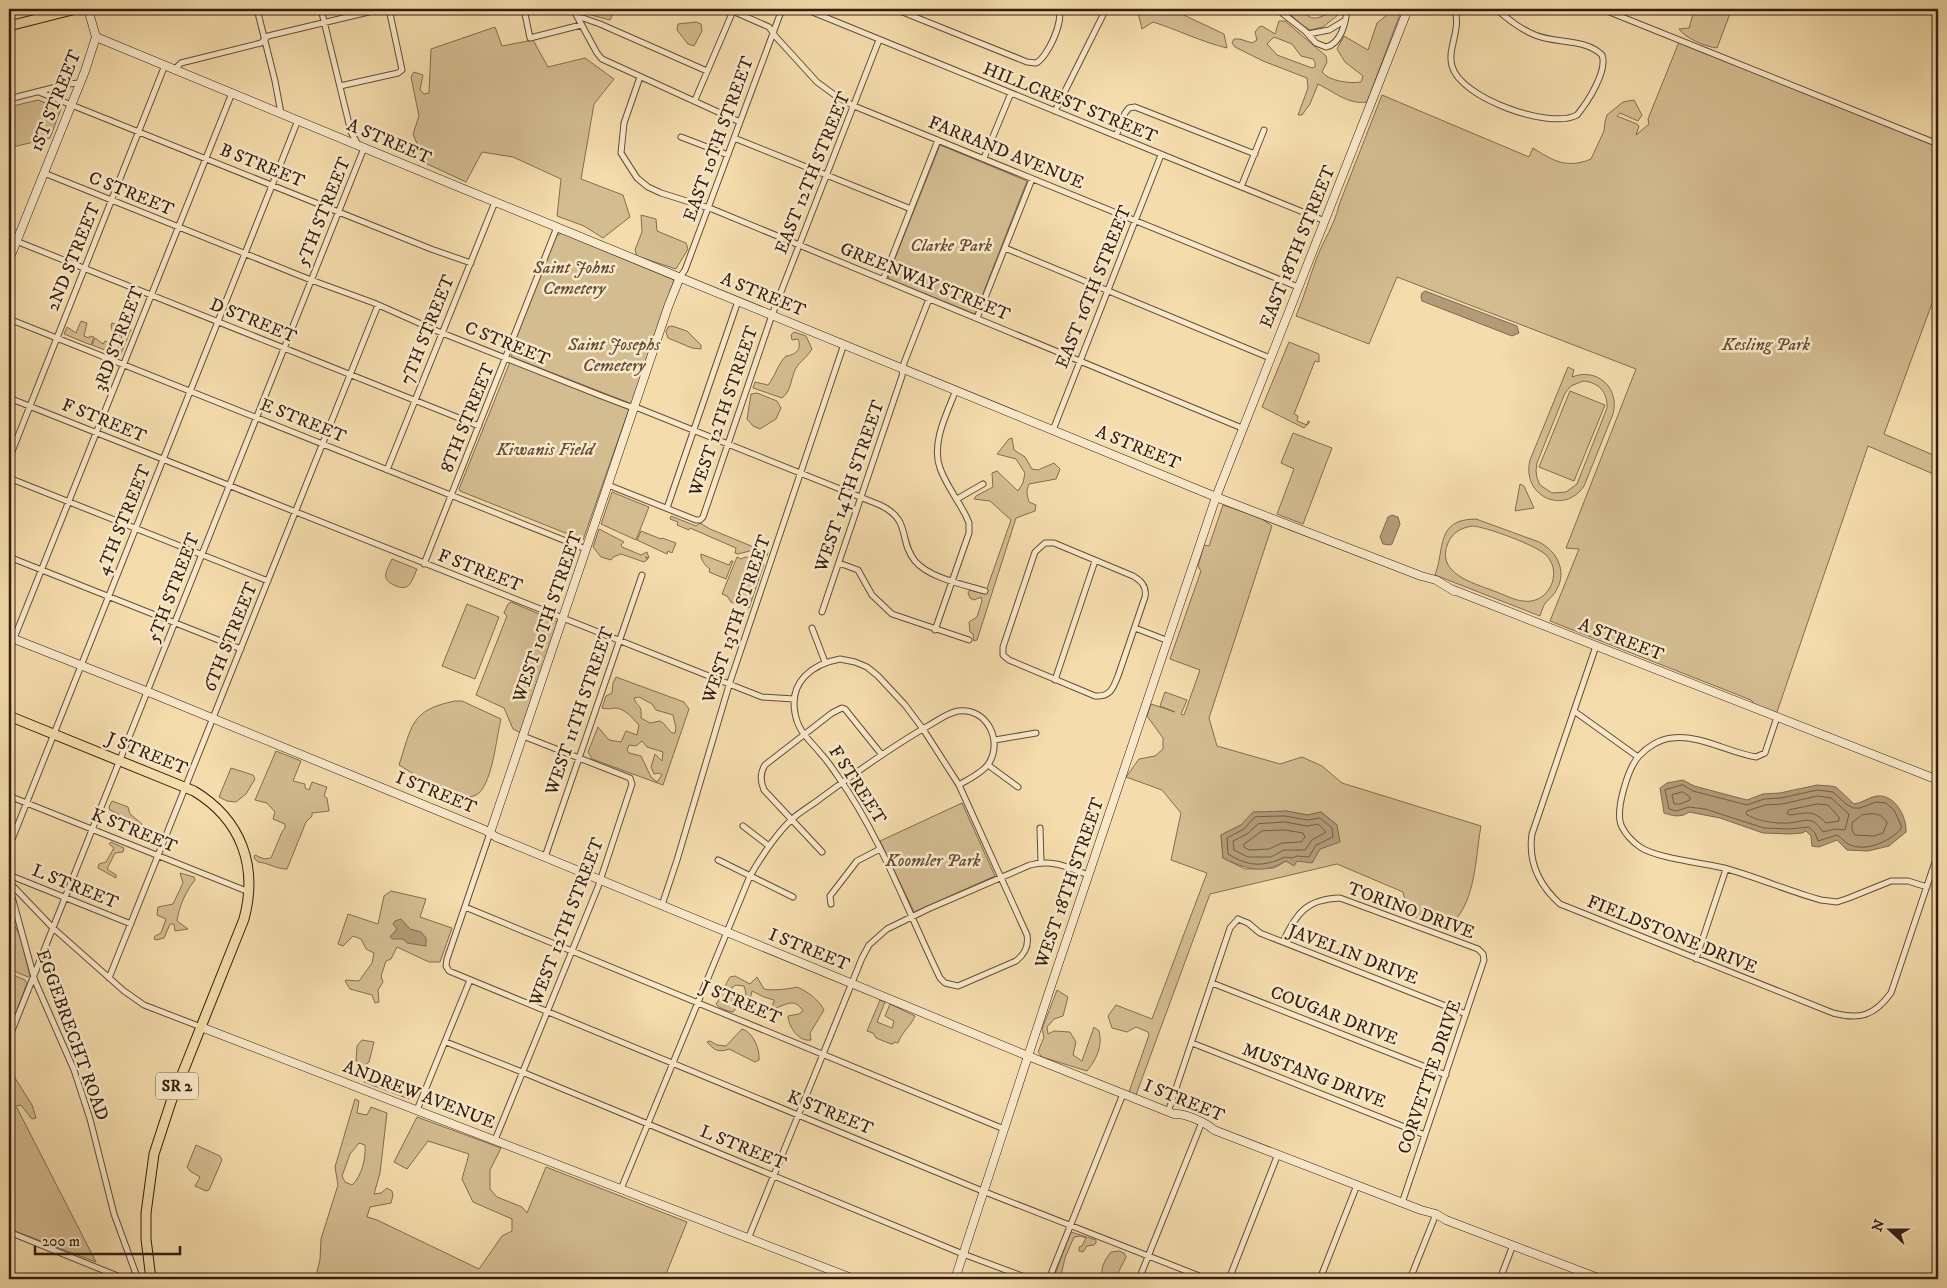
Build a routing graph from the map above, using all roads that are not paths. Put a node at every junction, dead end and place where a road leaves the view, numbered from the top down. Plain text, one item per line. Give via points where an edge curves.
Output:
1 (76, 9) edge
2 (88, 9) edge
3 (257, 9) edge
4 (321, 9) edge
5 (381, 9) edge
6 (389, 9) edge
7 (524, 9) edge
8 (573, 9) edge
9 (782, 9) edge
10 (805, 9) edge
11 (894, 9) edge
12 (1058, 9) edge
13 (1106, 9) edge
14 (1277, 9) edge
15 (1347, 9) edge
16 (1408, 9) edge
17 (1454, 9) edge
18 (1496, 9) edge
19 (1602, 9) edge
20 (730, 10) edge
21 (579, 18) junction
22 (1345, 21) junction
23 (324, 22) junction
24 (9, 26) edge
25 (582, 26) junction
26 (773, 34) junction
27 (1308, 34) junction
28 (96, 37) junction
29 (265, 40) junction
30 (879, 40) junction
31 (165, 65) junction
32 (175, 69) junction
33 (707, 71) junction
34 (640, 77) junction
35 (80, 84) junction
36 (340, 86) junction
37 (39, 92) junction
38 (232, 93) junction
39 (1011, 93) junction
40 (9, 99) edge
41 (695, 100) junction
42 (71, 105) junction
43 (854, 106) junction
44 (1055, 112) junction
45 (281, 113) junction
46 (298, 120) junction
47 (740, 122) junction
48 (1264, 130) dead end
49 (139, 132) junction
50 (1116, 136) junction
51 (681, 137) dead end
52 (734, 138) junction
53 (938, 140) junction
54 (1938, 144) edge
55 (361, 147) junction
56 (1254, 154) junction
57 (728, 155) junction
58 (1161, 155) junction
59 (206, 158) junction
60 (984, 158) junction
61 (44, 173) junction
62 (826, 175) junction
63 (1032, 179) junction
64 (272, 185) junction
65 (1241, 187) junction
66 (111, 201) junction
67 (495, 202) junction
68 (707, 209) junction
69 (910, 209) junction
70 (338, 212) junction
71 (1135, 221) junction
72 (1325, 221) junction
73 (178, 227) junction
74 (557, 227) junction
75 (12, 241) edge
76 (799, 245) junction
77 (1005, 248) junction
78 (245, 254) junction
79 (9, 260) edge
80 (471, 263) junction
81 (84, 268) junction
82 (680, 277) junction
83 (311, 280) junction
84 (883, 280) junction
85 (1298, 287) junction
86 (1107, 290) junction
87 (151, 295) junction
88 (930, 300) junction
89 (738, 301) junction
90 (378, 305) junction
91 (772, 315) junction
92 (977, 318) junction
93 (9, 319) edge
94 (217, 321) junction
95 (442, 332) junction
96 (57, 338) junction
97 (844, 344) junction
98 (284, 348) junction
99 (506, 358) junction
100 (1270, 358) junction
101 (1080, 360) junction
102 (123, 364) junction
103 (904, 368) junction
104 (350, 374) junction
105 (190, 390) junction
106 (956, 390) junction
107 (9, 398) edge
108 (414, 401) junction
109 (29, 406) junction
110 (634, 408) junction
111 (257, 417) junction
112 (480, 426) junction
113 (1242, 428) junction
114 (695, 430) junction
115 (1053, 430) junction
116 (96, 432) junction
117 (727, 443) junction
118 (323, 444) junction
119 (9, 458) edge
120 (162, 459) junction
121 (387, 470) junction
122 (801, 472) junction
123 (9, 478) edge
124 (983, 484) dead end
125 (608, 485) junction
126 (228, 486) junction
127 (451, 496) junction
128 (1216, 497) junction
129 (861, 498) junction
130 (957, 499) junction
131 (68, 501) junction
132 (667, 508) junction
133 (296, 512) junction
134 (135, 528) junction
135 (586, 549) junction
136 (202, 554) junction
137 (9, 558) edge
138 (1095, 561) junction
139 (839, 563) junction
140 (424, 564) junction
141 (41, 569) junction
142 (642, 575) dead end
143 (268, 580) junction
144 (951, 581) junction
145 (985, 591) dead end
146 (108, 596) junction
147 (822, 612) dead end
148 (563, 618) junction
149 (174, 623) junction
150 (812, 628) dead end
151 (1135, 628) junction
152 (935, 630) junction
153 (11, 638) edge
154 (969, 640) dead end
155 (1166, 640) junction
156 (619, 641) junction
157 (1596, 646) junction
158 (241, 649) junction
159 (9, 651) edge
160 (825, 662) junction
161 (80, 665) junction
162 (1054, 680) junction
163 (729, 684) junction
164 (147, 692) junction
165 (794, 699) junction
166 (1574, 711) junction
167 (9, 716) edge
168 (1777, 717) junction
169 (213, 719) junction
170 (922, 729) junction
171 (1036, 733) dead end
172 (53, 734) junction
173 (523, 736) junction
174 (803, 736) junction
175 (995, 740) junction
176 (882, 755) junction
177 (578, 757) junction
178 (1638, 757) junction
179 (120, 760) junction
180 (988, 765) junction
181 (1938, 780) edge
182 (842, 783) junction
183 (959, 786) junction
184 (186, 787) junction
185 (1018, 787) dead end
186 (9, 796) edge
187 (26, 802) junction
188 (791, 820) junction
189 (743, 826) dead end
190 (1040, 828) dead end
191 (92, 829) junction
192 (490, 833) junction
193 (769, 846) junction
194 (9, 847) edge
195 (880, 849) junction
196 (822, 852) dead end
197 (1938, 853) edge
198 (158, 856) junction
199 (545, 857) junction
200 (718, 860) dead end
201 (1041, 862) junction
202 (1726, 869) junction
203 (9, 875) edge
204 (1088, 875) junction
205 (750, 876) junction
206 (1000, 877) junction
207 (600, 879) junction
208 (9, 882) edge
209 (9, 886) edge
210 (1927, 887) junction
211 (249, 892) junction
212 (65, 897) junction
213 (793, 897) dead end
214 (831, 904) dead end
215 (662, 905) junction
216 (465, 907) junction
217 (911, 917) junction
218 (131, 924) junction
219 (53, 928) junction
220 (726, 932) junction
221 (1283, 942) junction
222 (571, 951) junction
223 (1696, 959) junction
224 (1484, 960) joint
225 (446, 966) joint
226 (33, 976) junction
227 (109, 978) junction
228 (470, 980) junction
229 (1212, 983) junction
230 (851, 984) junction
231 (697, 1002) junction
232 (547, 1011) junction
233 (1466, 1014) junction
234 (201, 1027) junction
235 (9, 1038) edge
236 (446, 1042) junction
237 (1192, 1043) junction
238 (822, 1055) junction
239 (1028, 1056) junction
240 (672, 1063) junction
241 (522, 1072) junction
242 (1446, 1075) junction
243 (1123, 1094) junction
244 (417, 1110) junction
245 (1168, 1112) junction
246 (798, 1115) junction
247 (1202, 1122) junction
248 (648, 1124) junction
249 (1004, 1129) junction
250 (1425, 1134) junction
251 (495, 1140) junction
252 (1278, 1154) junction
253 (774, 1175) junction
254 (1357, 1184) junction
255 (621, 1189) junction
256 (984, 1191) junction
257 (1402, 1203) junction
258 (1436, 1214) junction
259 (1070, 1225) junction
260 (9, 1232) edge
261 (748, 1239) junction
262 (1513, 1245) junction
263 (963, 1254) junction
264 (1148, 1256) junction
265 (125, 1279) edge
266 (136, 1279) edge
267 (151, 1279) edge
268 (854, 1279) edge
269 (955, 1279) edge
270 (1030, 1279) edge
271 (1049, 1279) edge
272 (1139, 1279) edge
273 (1207, 1279) edge
274 (1229, 1279) edge
275 (1320, 1279) edge
276 (1410, 1279) edge
277 (1500, 1279) edge
278 (1601, 1279) edge

1 - 24 main road
2 - 28 street
3 - 29 street
4 - 23 street
5 - 23 street
6 - 36 street via 402,70
7 - 25 street via 530,38
8 - 21 street
9 - 26 street, EAST 10TH STREET
10 - 30 street, HILLCREST STREET
11 - 12 street via 1036,63 1043,58 1060,22
13 - 44 street
14 - 27 street
15 - 22 street
16 - 72 street, EAST 18TH STREET
17 - 18 street via 1457,28 1452,67 1466,84 1498,105 1524,114 1561,119 1577,115 1600,76 1602,55 1585,45 1535,36
19 - 54 street
20 - 26 street, FARRAND AVENUE via 769,27
20 - 33 street
21 - 25 street
21 - 33 street
22 - 27 street via 1329,30
22 - 27 street via 1337,41 1329,47 1320,45
23 - 29 street via 268,36
23 - 36 street
25 - 34 street via 602,59
26 - 43 street, FARRAND AVENUE via 817,82
26 - 47 street, EAST 10TH STREET
28 - 31 street, A STREET
28 - 35 street, 1ST STREET
29 - 32 street via 181,63
29 - 45 street
30 - 39 street, HILLCREST STREET
30 - 43 street, EAST 12TH STREET
31 - 32 street, A STREET
31 - 49 street, 2ND STREET
32 - 38 street, A STREET
33 - 41 street
34 - 41 street
34 - 68 street, GREENWAY STREET via 624,123 621,153 637,178 661,193
35 - 37 street
35 - 42 street, 1ST STREET
36 - 55 street via 352,136
37 - 40 street
37 - 42 street, B STREET
38 - 45 street, A STREET
38 - 59 street, 3RD STREET
39 - 44 street, HILLCREST STREET
39 - 60 street
41 - 47 street
42 - 49 street, B STREET
42 - 61 street, 1ST STREET
43 - 53 street, FARRAND AVENUE
43 - 62 street, EAST 12TH STREET
44 - 50 street, HILLCREST STREET
45 - 46 street, A STREET
46 - 55 street, A STREET
46 - 64 street, 4TH STREET
47 - 52 street, EAST 10TH STREET
48 - 56 street
49 - 59 street, B STREET
49 - 66 street, 2ND STREET
50 - 56 street via 1125,112 1134,107
50 - 58 street, HILLCREST STREET
51 - 57 street
52 - 57 street, EAST 10TH STREET
52 - 62 street
53 - 60 street, FARRAND AVENUE
53 - 69 street
55 - 67 street, A STREET
55 - 70 street, 5TH STREET
56 - 65 street
57 - 68 street, EAST 10TH STREET
58 - 65 street, HILLCREST STREET
58 - 71 street, EAST 16TH STREET
59 - 64 street, B STREET
59 - 73 street, 3RD STREET
60 - 63 street, FARRAND AVENUE
61 - 66 street, C STREET
61 - 75 street, 1ST STREET
62 - 69 street
62 - 76 street, EAST 12TH STREET
63 - 71 street, FARRAND AVENUE
63 - 77 street
64 - 70 street, B STREET
64 - 78 street, 4TH STREET
65 - 72 street, HILLCREST STREET
66 - 73 street, C STREET
66 - 81 street, 2ND STREET
67 - 74 street, A STREET
67 - 80 street, 7TH STREET
68 - 76 street, GREENWAY STREET
68 - 82 street, EAST 10TH STREET
69 - 84 street
70 - 80 street, B STREET
70 - 83 street, 5TH STREET
71 - 85 street, FARRAND AVENUE
71 - 86 street, EAST 16TH STREET
72 - 85 street, EAST 18TH STREET
73 - 78 street, C STREET
73 - 87 street, 3RD STREET
74 - 82 street, A STREET
74 - 99 street, 8TH STREET
75 - 79 street, 1ST STREET
75 - 81 street, D STREET
76 - 84 street, GREENWAY STREET
76 - 91 street, EAST 12TH STREET
77 - 86 street
77 - 92 street
78 - 83 street, C STREET
78 - 94 street, 4TH STREET
80 - 95 street, 7TH STREET
81 - 87 street, D STREET
81 - 96 street, 2ND STREET
82 - 89 street, A STREET
82 - 110 street, WEST 10TH STREET
83 - 90 street, C STREET
83 - 98 street, 5TH STREET
84 - 88 street, GREENWAY STREET
85 - 100 street, EAST 18TH STREET
86 - 100 street
86 - 101 street, EAST 16TH STREET
87 - 94 street, D STREET
87 - 102 street, 3RD STREET
88 - 92 street, GREENWAY STREET
88 - 103 street, WEST 14TH STREET
89 - 91 street, A STREET
89 - 114 street
90 - 95 street, C STREET
90 - 104 street, 6TH STREET
91 - 97 street, A STREET
91 - 117 street, WEST 12TH STREET
92 - 101 street, GREENWAY STREET
93 - 96 street, E STREET
94 - 98 street, D STREET
94 - 105 street, 4TH STREET
95 - 99 street, C STREET
95 - 108 street, 7TH STREET
96 - 102 street, E STREET
96 - 109 street, 2ND STREET
97 - 103 street, A STREET
97 - 122 street, WEST 13TH STREET
98 - 104 street, D STREET
98 - 111 street, 5TH STREET
99 - 110 street, C STREET
99 - 112 street, 8TH STREET
100 - 113 street, EAST 18TH STREET
101 - 113 street, GREENWAY STREET
101 - 115 street, EAST 16TH STREET
102 - 105 street, E STREET
102 - 116 street, 3RD STREET
103 - 106 street, A STREET
103 - 129 street, WEST 14TH STREET
104 - 108 street, D STREET
104 - 118 street, 6TH STREET
105 - 111 street, E STREET
105 - 120 street, 4TH STREET
106 - 115 street, A STREET
106 - 130 street via 940,434 937,454 942,474
107 - 109 street, F STREET
108 - 112 street, D STREET
108 - 121 street, 7TH STREET
109 - 116 street, F STREET
109 - 119 street, 2ND STREET
110 - 114 street, C STREET
110 - 125 street, WEST 10TH STREET
111 - 118 street, E STREET
111 - 126 street, 5TH STREET
112 - 127 street, 8TH STREET
113 - 128 street, EAST 18TH STREET
114 - 117 street, C STREET
114 - 132 street
115 - 128 street, A STREET
116 - 120 street, F STREET
116 - 131 street, 3RD STREET
117 - 122 street, C STREET
117 - 132 street, WEST 12TH STREET via 703,517 696,520
118 - 121 street, E STREET
118 - 133 street, 6TH STREET
120 - 126 street, F STREET
120 - 134 street, 4TH STREET
121 - 127 street, E STREET
122 - 129 street, C STREET
122 - 163 street, WEST 13TH STREET
123 - 131 street
124 - 130 street
125 - 132 street
125 - 135 street, WEST 10TH STREET
126 - 133 street, F STREET
126 - 136 street, 5TH STREET
127 - 135 street, E STREET
127 - 140 street, 8TH STREET
128 - 155 street, WEST 18TH STREET
128 - 157 street, A STREET via 1436,580
129 - 139 street, WEST 14TH STREET
129 - 144 street, C STREET via 894,514 901,523 915,562 929,573
130 - 144 street via 969,523
131 - 134 street
131 - 141 street, 3RD STREET
133 - 140 street, F STREET
133 - 143 street, 6TH STREET
134 - 136 street
134 - 146 street, 4TH STREET
135 - 148 street, WEST 10TH STREET
136 - 143 street
136 - 149 street, 5TH STREET
137 - 141 street
138 - 151 street via 1133,576 1144,586 1145,597
138 - 162 street
138 - 162 street via 1054,543 1045,543 1035,552 1002,652 1005,658
139 - 147 street, WEST 14TH STREET
139 - 152 street via 858,570 872,595 892,614
140 - 148 street, F STREET
141 - 146 street
141 - 153 street, 3RD STREET
142 - 156 street, WEST 11TH STREET
143 - 158 street, 6TH STREET
144 - 145 street, C STREET
144 - 152 street
146 - 149 street
146 - 161 street, 4TH STREET
148 - 156 street, F STREET
148 - 173 street, WEST 10TH STREET
149 - 158 street
149 - 164 street, 5TH STREET
150 - 160 street
151 - 155 street
151 - 162 street via 1110,693 1095,696
152 - 154 street
153 - 159 street, 3RD STREET
153 - 161 street, I STREET
155 - 204 street, WEST 18TH STREET
156 - 163 street, F STREET
156 - 177 street, WEST 11TH STREET
157 - 166 street, FIELDSTONE DRIVE
157 - 168 street, A STREET
158 - 169 street, 6TH STREET
160 - 165 street via 801,681
160 - 170 street, F STREET via 840,659 868,667 887,684
161 - 164 street, I STREET
161 - 172 street, 4TH STREET
163 - 165 street, F STREET via 762,697
163 - 215 street, WEST 13TH STREET
164 - 169 street, I STREET
164 - 179 street, 5TH STREET
165 - 174 street, F STREET via 795,714
166 - 178 street
166 - 223 street, FIELDSTONE DRIVE via 1532,834 1530,847 1537,875 1548,892 1568,908
167 - 172 main road, J STREET / SR 2
168 - 178 street via 1765,753 1760,756 1752,757 1678,737 1648,747
168 - 181 street, A STREET
169 - 184 street, 6TH STREET
169 - 192 street, I STREET
170 - 175 street via 951,712 968,711 984,718
170 - 176 street
170 - 183 street, F STREET
171 - 175 street
172 - 179 main road, J STREET / SR 2
172 - 187 street, 4TH STREET
173 - 177 street
173 - 192 street, WEST 10TH STREET
174 - 176 street via 842,708
174 - 182 street, F STREET
174 - 188 street via 765,765 761,777 764,790
175 - 180 street via 994,753
176 - 182 street
177 - 199 street, WEST 11TH STREET
177 - 207 street, WEST 12TH STREET via 632,781
178 - 202 street via 1620,804 1622,827 1630,839 1652,853
179 - 184 main road, J STREET / SR 2
179 - 191 street, 5TH STREET
180 - 183 street
180 - 185 street
182 - 188 street
182 - 195 street, F STREET
183 - 206 street, F STREET
184 - 198 street, 6TH STREET
184 - 211 main road, J STREET / SR 2 via 205,798 226,817 240,840 249,869
186 - 187 street, K STREET
187 - 191 street, K STREET
187 - 194 street, 4TH STREET
188 - 193 street
188 - 196 street
189 - 193 street
190 - 201 street
191 - 198 street, K STREET
191 - 212 street, 5TH STREET
192 - 199 street, I STREET
192 - 216 street, WEST 10TH STREET
193 - 205 street
195 - 214 street via 857,861 830,896
195 - 217 street, F STREET
197 - 210 street, FIELDSTONE DRIVE
198 - 211 street, K STREET
198 - 218 street, 6TH STREET
199 - 207 street, I STREET
200 - 205 street
201 - 204 street via 1059,864
201 - 206 street
202 - 210 street via 1809,897 1837,902 1891,881 1908,881
202 - 223 street
203 - 212 street, L STREET
204 - 239 street, WEST 18TH STREET
205 - 213 street
205 - 220 street
206 - 217 street
206 - 217 street, F STREET via 1028,941 1025,952 1011,963 958,986 945,983
207 - 215 street, I STREET
207 - 222 street, WEST 12TH STREET
208 - 219 street, ANDREW AVENUE
209 - 226 street, EGGEBRECHT ROAD
210 - 223 street, FIELDSTONE DRIVE via 1891,993 1870,1013 1846,1016 1833,1013
211 - 234 main road, SR 2 via 240,932
212 - 218 street, L STREET
212 - 219 street, 5TH STREET
215 - 220 street, I STREET
216 - 222 street, J STREET
216 - 225 street, WEST 10TH STREET
217 - 230 street via 887,929 869,945
218 - 227 street, 6TH STREET
219 - 226 street, 5TH STREET
219 - 227 street, ANDREW AVENUE
220 - 230 street, I STREET
220 - 231 street
221 - 224 street, TORINO DRIVE via 1300,912 1324,898 1340,898 1478,949
221 - 229 street, JAVELIN DRIVE via 1260,933 1237,916
221 - 233 street, JAVELIN DRIVE
222 - 231 street, J STREET
222 - 232 street, WEST 12TH STREET
224 - 233 street, CORVETTE DRIVE
225 - 228 street, K STREET via 449,971
226 - 235 street, 5TH STREET
226 - 266 street, EGGEBRECHT ROAD via 74,1070 114,1214
227 - 234 street, ANDREW AVENUE via 144,1005
228 - 232 street, K STREET
228 - 236 street
229 - 237 street
229 - 242 street, COUGAR DRIVE
230 - 238 street
230 - 239 street, I STREET
231 - 238 street, J STREET
231 - 240 street
232 - 240 street, K STREET
232 - 241 street, WEST 12TH STREET
233 - 242 street, CORVETTE DRIVE
234 - 244 street, ANDREW AVENUE
234 - 267 main road, SR 2 via 154,1154 146,1213
236 - 241 street, L STREET
236 - 244 street
237 - 245 street
237 - 250 street, MUSTANG DRIVE
238 - 246 street
238 - 249 street, J STREET
239 - 243 street, I STREET
239 - 249 street, WEST 18TH STREET
240 - 246 street, K STREET
240 - 248 street
241 - 248 street, L STREET
241 - 251 street, WEST 12TH STREET
242 - 250 street, CORVETTE DRIVE
243 - 245 street, I STREET
243 - 259 street
244 - 251 street, ANDREW AVENUE
245 - 247 street, I STREET
246 - 253 street
246 - 256 street, K STREET
247 - 252 street, I STREET via 1214,1130
247 - 264 street
248 - 253 street, L STREET
248 - 255 street
249 - 256 street, WEST 18TH STREET
250 - 257 street, CORVETTE DRIVE
251 - 255 street, ANDREW AVENUE
252 - 254 street, I STREET
252 - 274 street
253 - 261 street
253 - 263 street, L STREET
254 - 257 street, I STREET
254 - 275 street
255 - 261 street, ANDREW AVENUE
256 - 259 street, K STREET
256 - 263 street, WEST 18TH STREET
257 - 258 street, I STREET
258 - 262 street, I STREET
258 - 276 street
259 - 264 street, K STREET
259 - 271 street
260 - 265 street
261 - 268 street, ANDREW AVENUE
262 - 277 street
262 - 278 street, I STREET
263 - 269 street, WEST 18TH STREET
263 - 270 street, L STREET
264 - 272 street
264 - 273 street, K STREET

